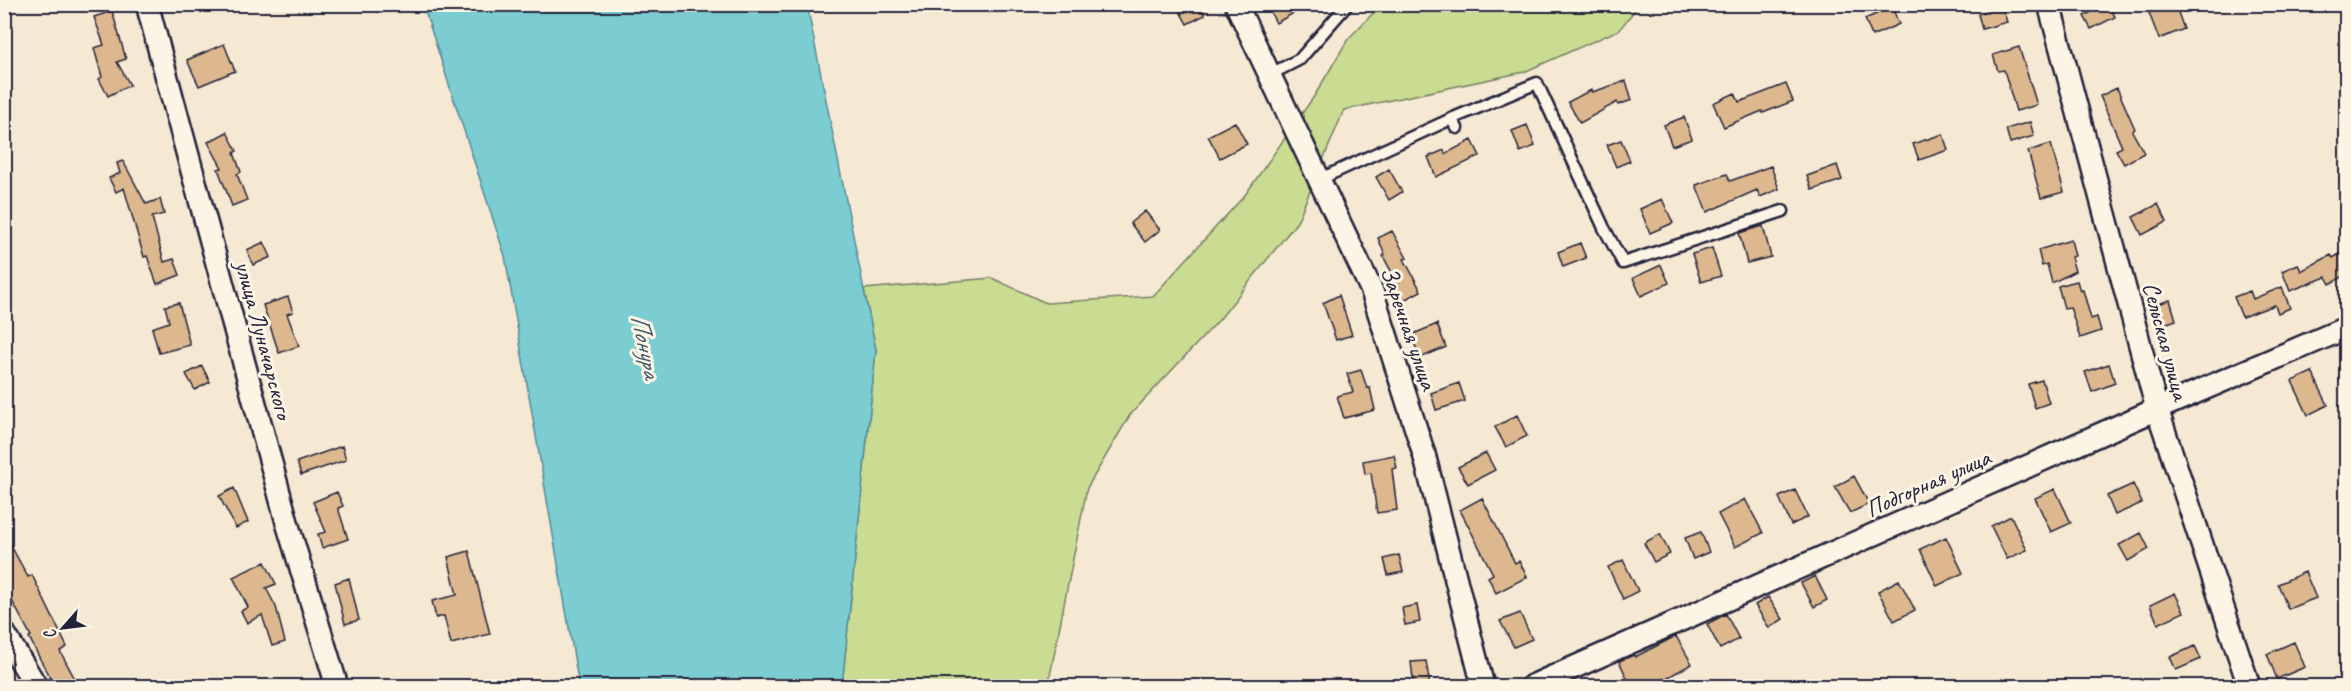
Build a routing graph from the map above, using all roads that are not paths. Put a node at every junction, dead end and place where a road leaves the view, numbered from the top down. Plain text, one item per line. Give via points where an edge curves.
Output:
1 (147, 4) edge
2 (1236, 4) edge
3 (1348, 4) edge
4 (2049, 4) edge
5 (1269, 75) junction
6 (1318, 180) junction
7 (1783, 211) dead end
8 (2346, 328) edge
9 (2157, 410) junction
10 (4, 633) edge
11 (36, 687) edge
12 (338, 687) edge
13 (1483, 687) edge
14 (1532, 687) edge
15 (2249, 687) edge

1 - 12 street, улица Луначарского via 288,526
2 - 5 street, Заречная улица
3 - 5 lane via 1300,59
4 - 9 street, Сельская улица
5 - 6 street, Заречная улица
6 - 7 lane via 1454,124 1537,83 1623,263
6 - 13 street, Заречная улица via 1372,291 1424,454
8 - 9 street, Подгорная улица
9 - 14 street, Подгорная улица
9 - 15 street, Сельская улица
10 - 11 street

